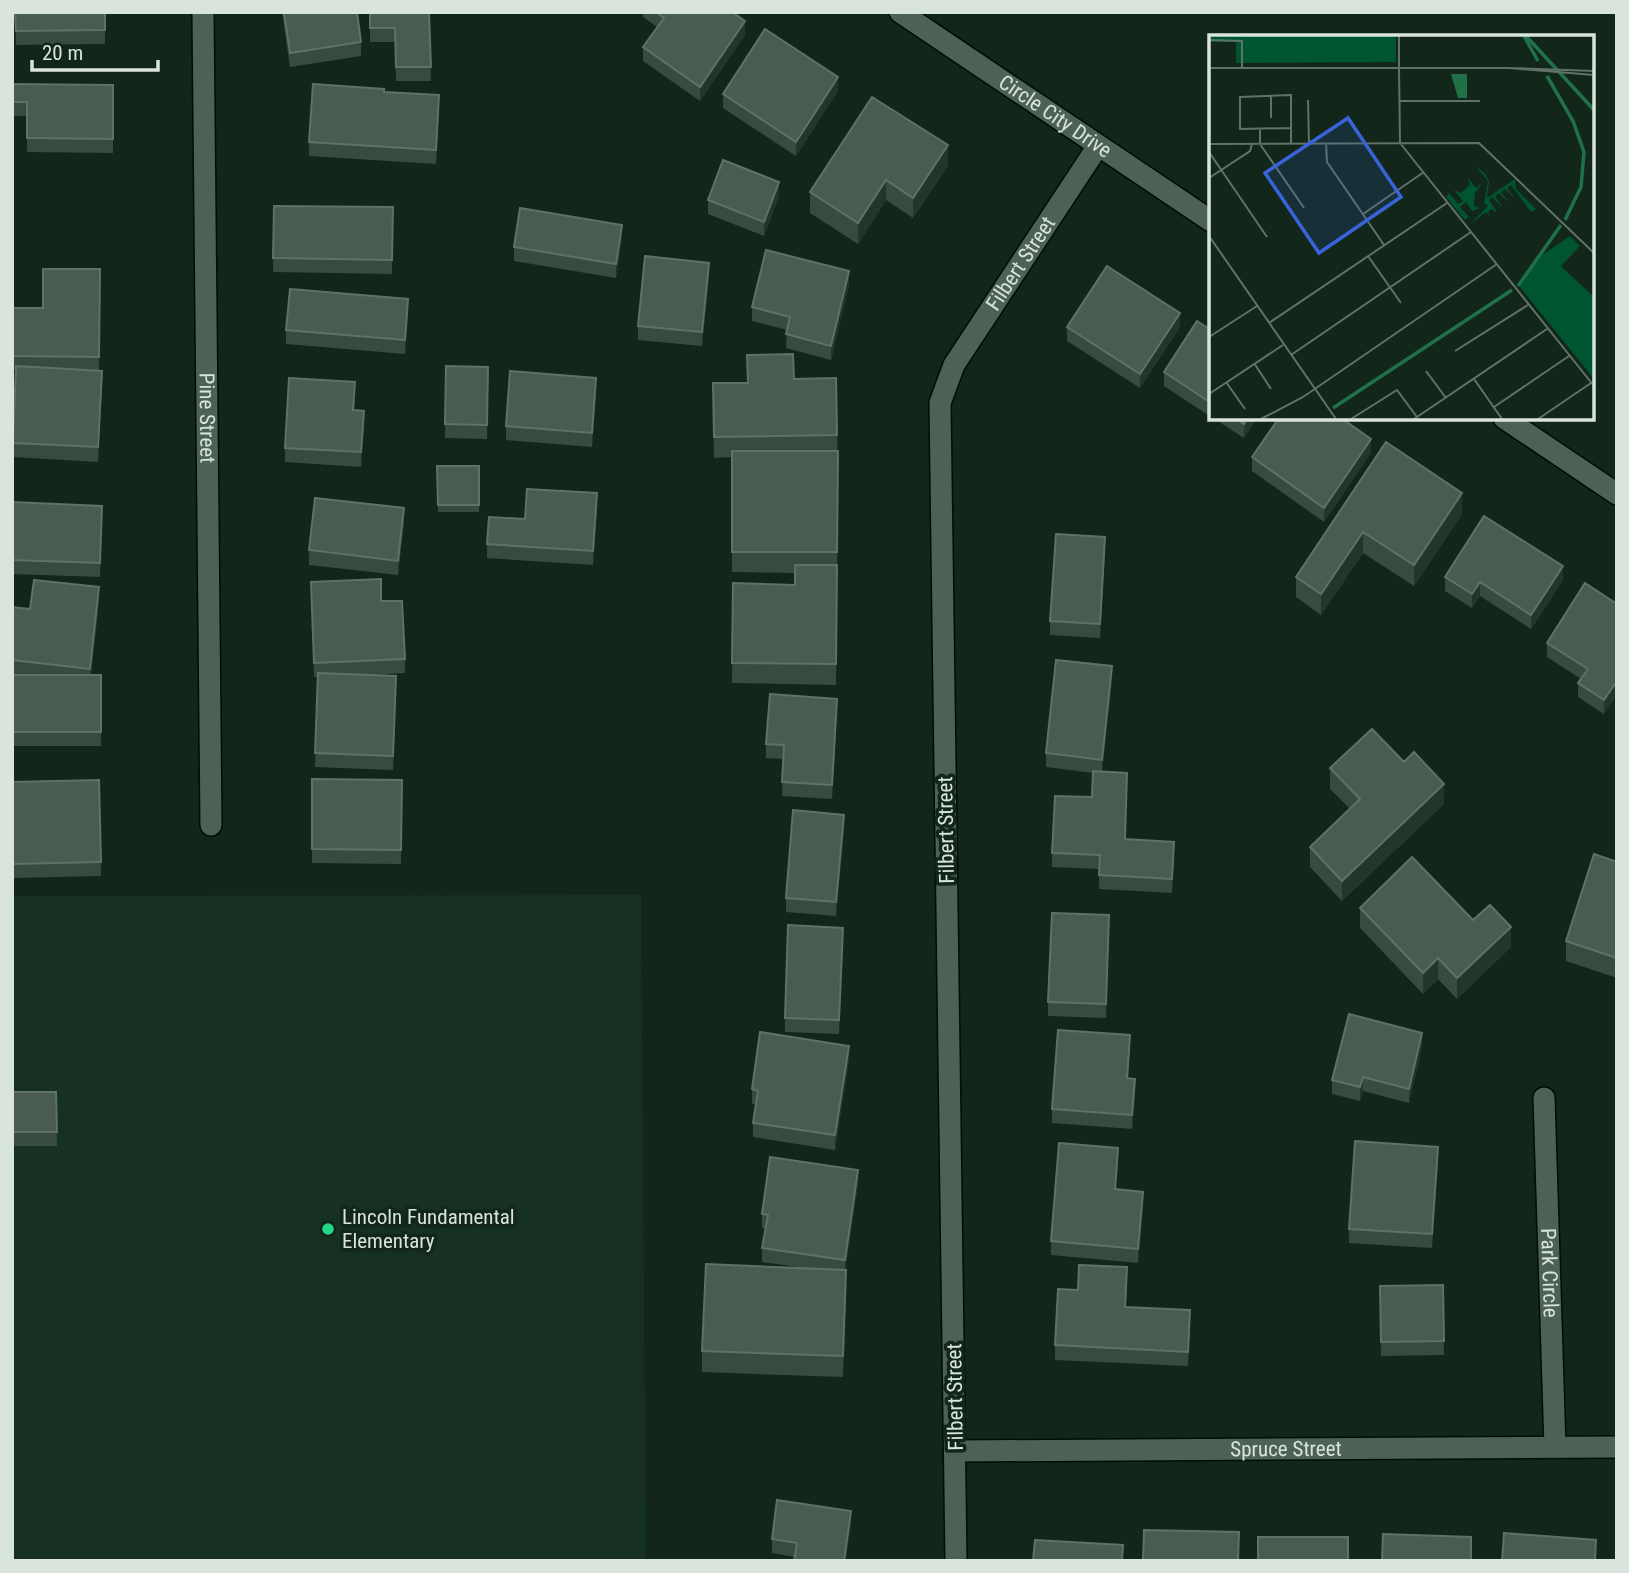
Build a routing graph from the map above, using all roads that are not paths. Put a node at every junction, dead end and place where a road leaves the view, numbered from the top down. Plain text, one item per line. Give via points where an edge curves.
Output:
1 (203, 12) edge
2 (900, 12) edge
3 (1098, 146) junction
4 (1209, 219) edge
5 (1507, 420) edge
6 (1617, 495) edge
7 (211, 825) dead end
8 (1544, 1098) dead end
9 (1555, 1447) junction
10 (1617, 1447) edge
11 (955, 1451) junction
12 (956, 1561) edge

1 - 7 street, Pine Street
2 - 3 street, Circle City Drive
3 - 4 street, Circle City Drive
3 - 11 street, Filbert Street via 954,365 940,403
5 - 6 street
8 - 9 street, Park Circle
9 - 10 street, Spruce Street
9 - 11 street, Spruce Street
11 - 12 street, Filbert Street

